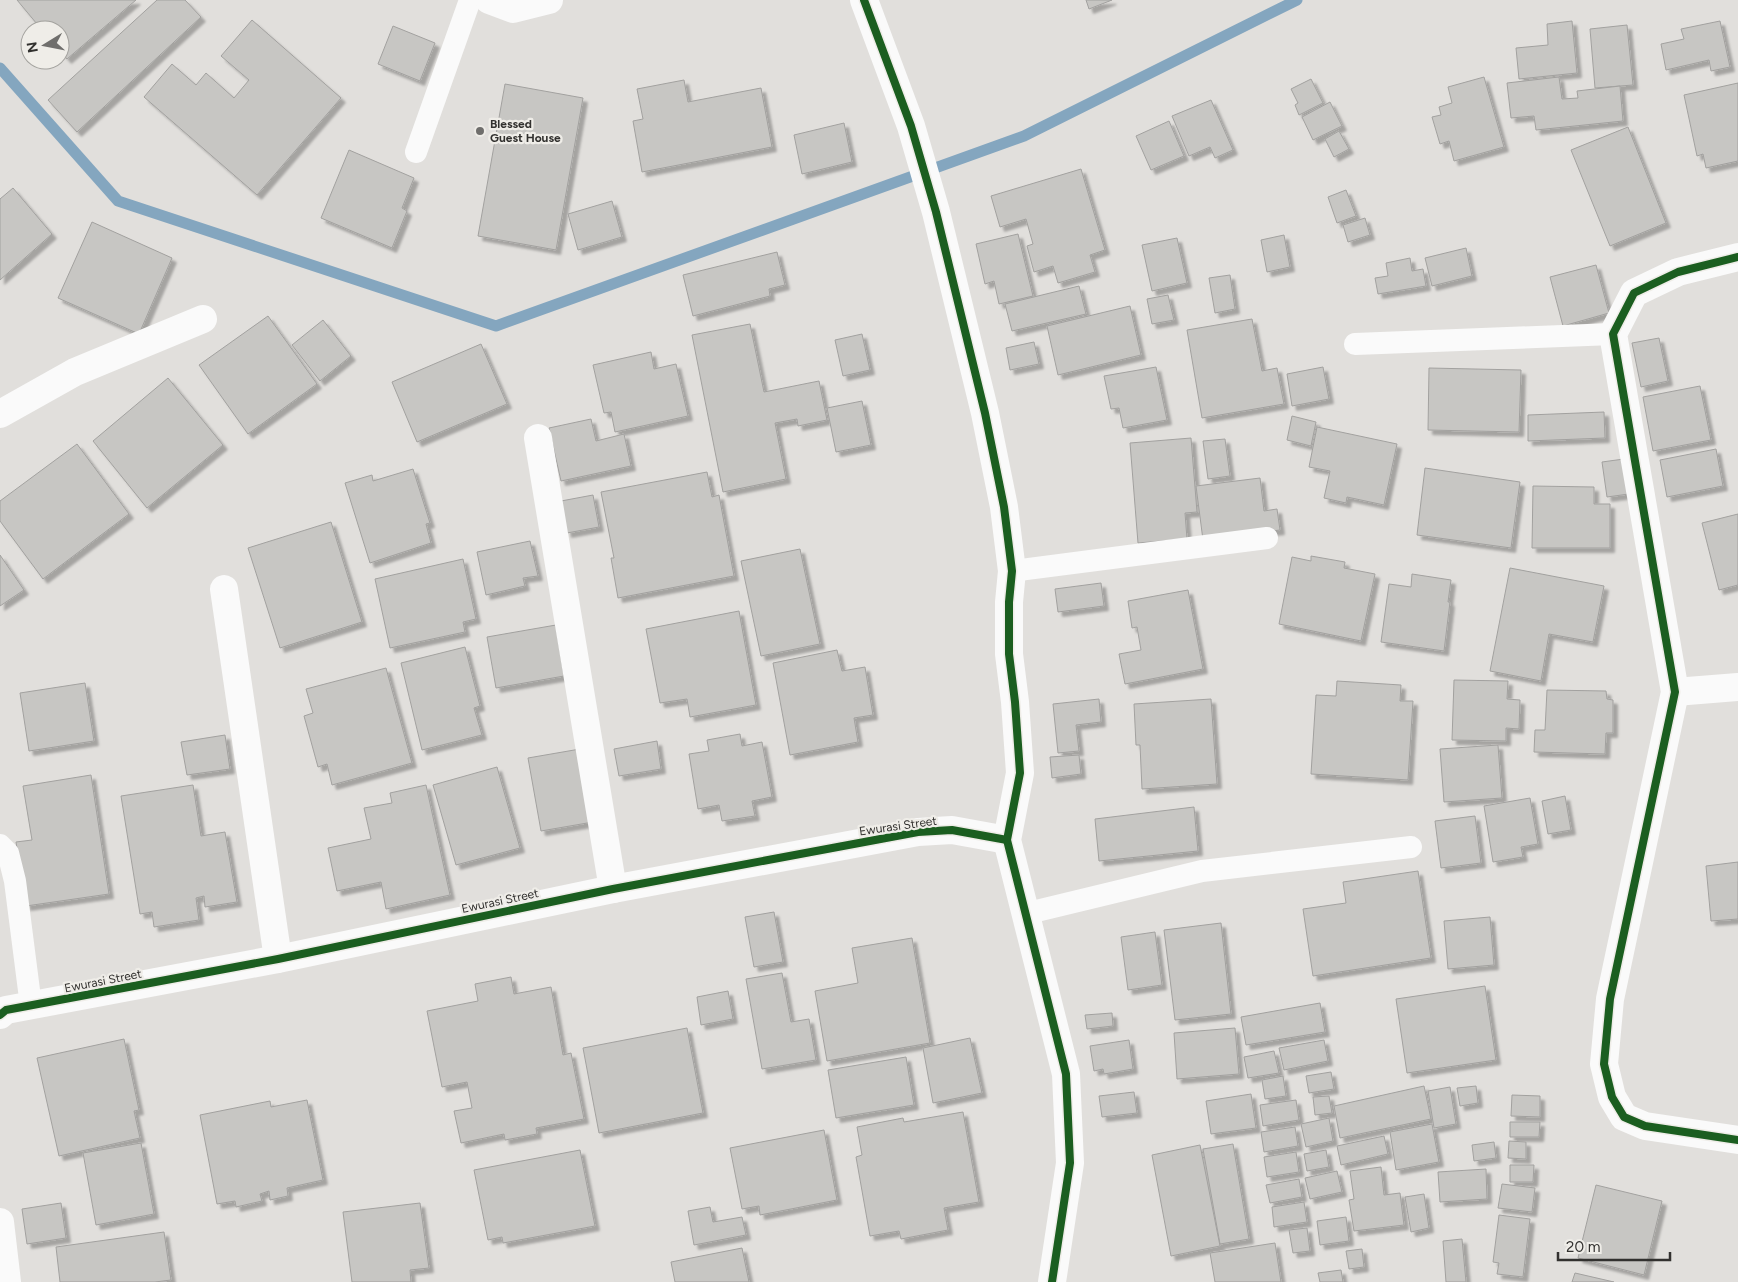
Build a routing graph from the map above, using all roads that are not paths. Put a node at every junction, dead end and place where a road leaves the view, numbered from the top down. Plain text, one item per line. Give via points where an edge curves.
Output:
1 (470, 0) edge
2 (489, 0) edge
3 (548, 0) edge
4 (864, 0) edge
5 (416, 152) dead end
6 (1738, 257) edge
7 (203, 319) dead end
8 (1613, 334) junction
9 (1355, 344) dead end
10 (0, 414) edge
11 (538, 438) dead end
12 (1267, 538) dead end
13 (1012, 571) junction
14 (224, 589) dead end
15 (1738, 687) edge
16 (1675, 692) junction
17 (1007, 840) junction
18 (0, 845) edge
19 (1411, 847) dead end
20 (613, 889) junction
21 (1024, 914) junction
22 (278, 959) junction
23 (31, 1006) junction
24 (0, 1015) edge
25 (1738, 1140) edge
26 (0, 1222) edge
27 (7, 1282) edge
28 (1052, 1282) edge

1 - 5 lane
2 - 3 street via 513,9
4 - 13 street via 911,126 936,212 1000,488
6 - 8 street via 1678,272 1634,293
7 - 10 street via 75,372
8 - 9 lane
8 - 16 street
11 - 20 street
12 - 13 lane
13 - 17 street via 1009,654 1020,773
14 - 22 street
15 - 16 street
16 - 25 street via 1610,999 1604,1064 1612,1097 1624,1117 1645,1126
17 - 20 street, Ewurasi Street via 952,830 918,832
17 - 21 street
18 - 23 lane via 8,853 15,881
19 - 21 lane via 1202,872
20 - 22 street, Ewurasi Street
21 - 28 street via 1066,1074 1070,1163
22 - 23 street, Ewurasi Street
23 - 24 street, Ewurasi Street via 6,1010
26 - 27 street

